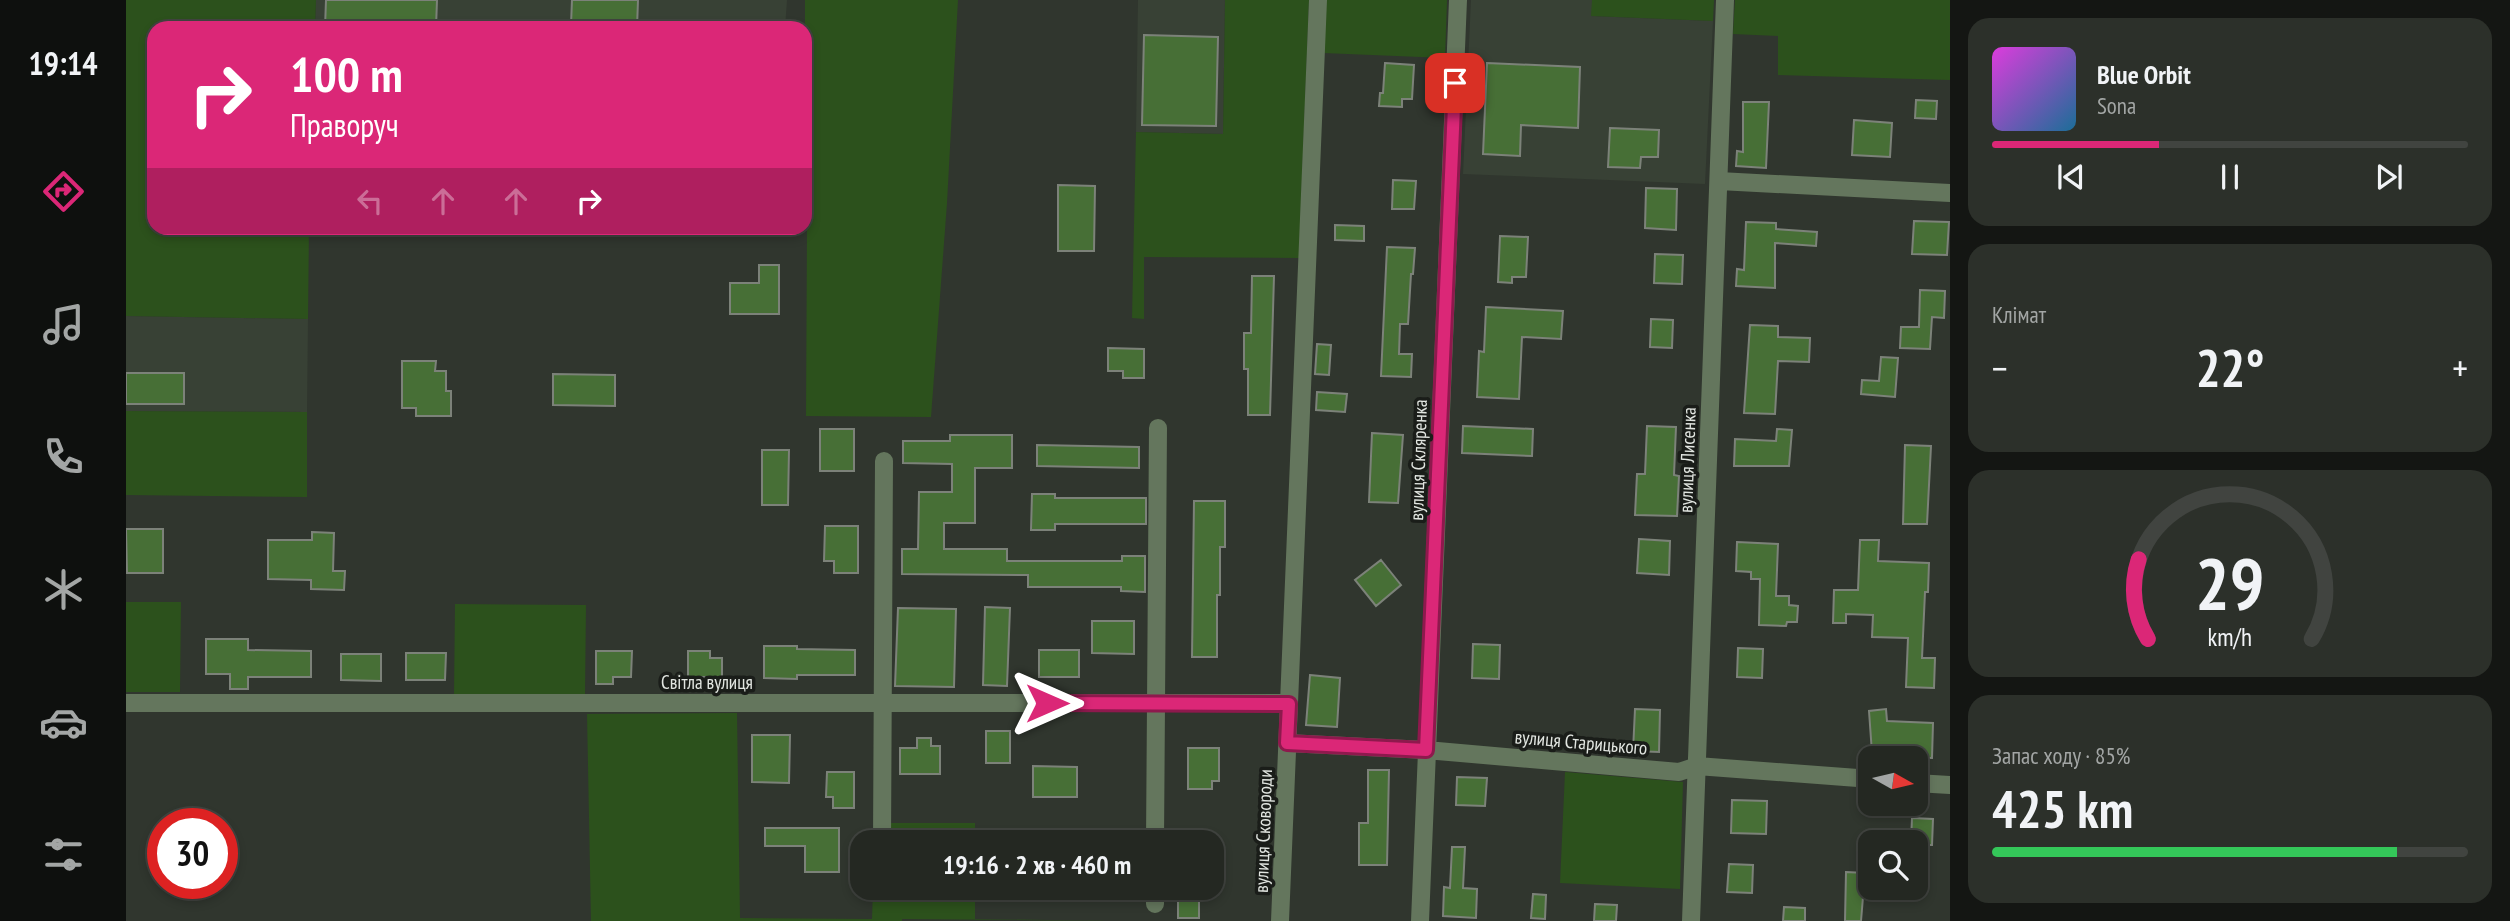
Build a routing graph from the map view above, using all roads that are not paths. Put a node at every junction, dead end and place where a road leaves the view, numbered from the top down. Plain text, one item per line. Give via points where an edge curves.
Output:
1 (1318, 0) edge
2 (1458, 0) edge
3 (1725, 0) edge
4 (1719, 181) junction
5 (1950, 193) edge
6 (1158, 428) dead end
7 (884, 461) dead end
8 (126, 703) edge
9 (883, 703) junction
10 (1156, 704) junction
11 (1289, 704) junction
12 (1287, 743) junction
13 (1426, 750) junction
14 (1697, 766) junction
15 (1858, 778) edge
16 (1928, 784) edge
17 (1950, 785) edge
18 (882, 830) edge
19 (1156, 830) edge
20 (1280, 921) edge
21 (1420, 921) edge
22 (1691, 921) edge

1 - 11 street, вулиця Сковороди
2 - 13 street, вулиця Скляренка
3 - 4 street, вулиця Лисенка
4 - 5 street
4 - 14 street, вулиця Лисенка
6 - 10 street
7 - 9 street
8 - 9 street, Світла вулиця
9 - 10 street, Світла вулиця
9 - 18 street
10 - 11 street, Світла вулиця
10 - 19 street
11 - 12 street, вулиця Сковороди
12 - 13 street, вулиця Старицького
12 - 20 street, вулиця Сковороди
13 - 14 street, вулиця Старицького via 1679,772
13 - 21 street, вулиця Скляренка
14 - 15 street, вулиця Старицького
14 - 22 street, вулиця Лисенка
16 - 17 street

